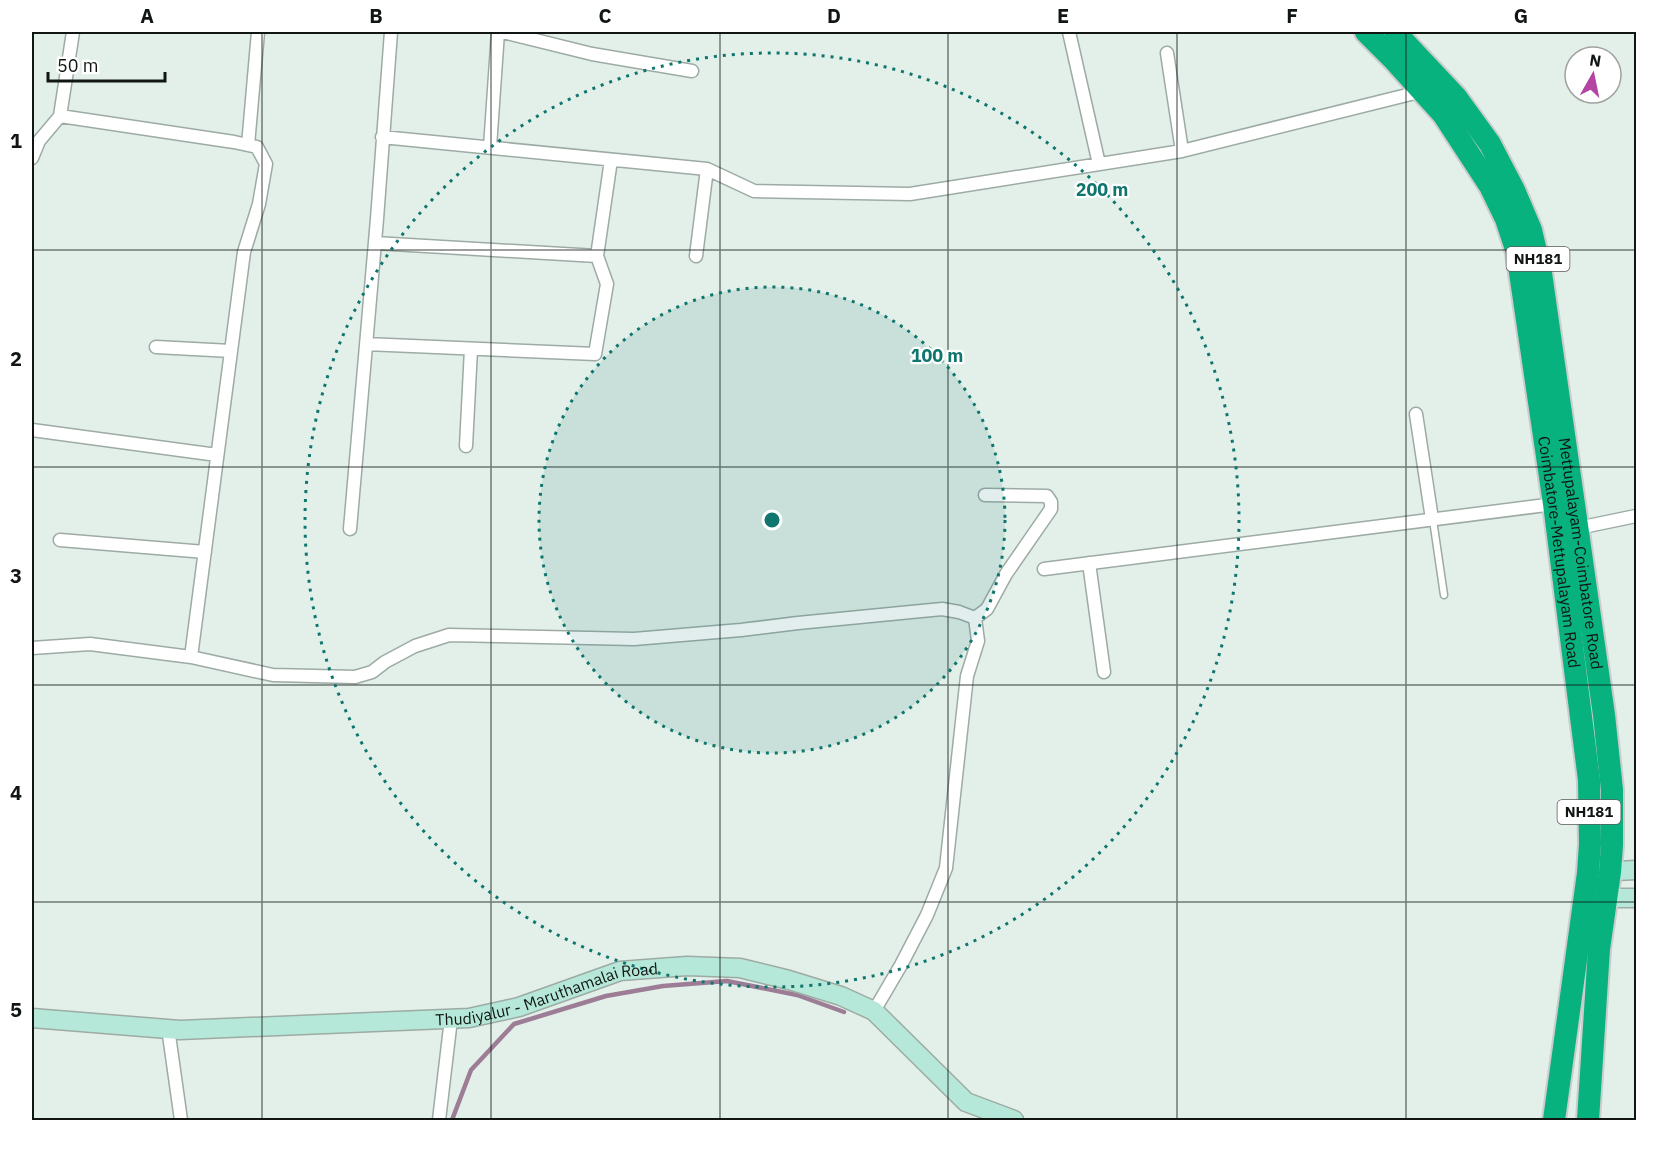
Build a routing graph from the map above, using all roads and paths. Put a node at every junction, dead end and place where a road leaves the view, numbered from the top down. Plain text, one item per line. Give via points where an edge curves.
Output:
1 (73, 32) edge
2 (258, 32) edge
3 (391, 32) edge
4 (501, 32) edge
5 (1069, 32) edge
6 (1366, 32) edge
7 (1395, 32) edge
8 (1167, 53) dead end
9 (692, 71) dead end
10 (1422, 91) junction
11 (60, 116) junction
12 (382, 137) junction
13 (248, 145) junction
14 (490, 147) junction
15 (1182, 152) junction
16 (32, 158) edge
17 (611, 160) junction
18 (1099, 164) junction
19 (707, 169) junction
20 (375, 243) junction
21 (597, 256) junction
22 (696, 256) dead end
23 (366, 344) junction
24 (156, 347) dead end
25 (471, 349) junction
26 (231, 351) junction
27 (1416, 414) dead end
28 (32, 430) edge
29 (466, 446) dead end
30 (217, 454) junction
31 (985, 495) dead end
32 (1554, 504) junction
33 (1636, 516) edge
34 (1432, 519) junction
35 (1578, 528) junction
36 (350, 529) dead end
37 (60, 540) dead end
38 (205, 552) junction
39 (1089, 563) junction
40 (1044, 569) dead end
41 (1444, 595) dead end
42 (975, 618) junction
43 (32, 648) edge
44 (191, 657) junction
45 (1104, 672) dead end
46 (1636, 870) edge
47 (1599, 872) junction
48 (1595, 898) junction
49 (1636, 898) edge
50 (874, 1011) junction
51 (32, 1018) edge
52 (451, 1019) junction
53 (168, 1028) junction
54 (181, 1120) edge
55 (439, 1120) edge
56 (1014, 1120) edge
57 (1554, 1120) edge
58 (1588, 1120) edge

1 - 11 street
2 - 13 street
3 - 12 street
4 - 9 street via 592,54
4 - 14 street
5 - 18 street
6 - 10 highway, Coimbatore-Mettupalayam Road / NH181
7 - 35 highway, Mettupalayam-Coimbatore Road / NH181 via 1456,97 1490,144 1532,230
8 - 15 street
10 - 15 street
10 - 32 highway, Coimbatore-Mettupalayam Road / NH181 via 1443,114 1490,186 1517,252
11 - 13 street
11 - 16 street via 39,141
12 - 14 street
12 - 20 street
13 - 26 street via 257,147 266,164 244,252
14 - 17 street
15 - 18 street
17 - 19 street
17 - 21 street
18 - 19 street via 910,194 754,191
19 - 22 street
20 - 21 street
20 - 23 street
21 - 25 street via 607,284 595,354
23 - 25 street
23 - 36 street
24 - 26 street
25 - 29 street
26 - 30 street
27 - 34 street
28 - 30 street
30 - 38 street
31 - 42 street via 1047,496 1051,509 987,609
32 - 34 street
32 - 47 highway, Coimbatore-Mettupalayam Road / NH181
33 - 35 street
34 - 39 street
34 - 41 lane
35 - 47 highway, Mettupalayam-Coimbatore Road / NH181 via 1612,790 1612,845
37 - 38 street
38 - 44 street
39 - 40 street
39 - 45 street
42 - 44 street via 942,609 634,639 449,635 415,645 372,672 355,677 273,675
42 - 50 street via 978,641 967,676 946,868 927,915
43 - 44 street via 90,644
46 - 47 main road
47 - 48 highway, Mettupalayam-Coimbatore Road / NH181
48 - 49 main road
48 - 57 highway, NH181
48 - 58 highway, Mettupalayam-Coimbatore Road / NH181 via 1599,949
50 - 52 main road, Thudiyalur - Maruthamalai Road via 841,996 740,968 687,966 620,971 519,1007
50 - 56 main road, Thudiyalur - Maruthamalai Road via 966,1102
51 - 53 main road, Thudiyalur - Maruthamalai Road
52 - 53 main road, Thudiyalur - Maruthamalai Road
52 - 55 street
53 - 54 street

